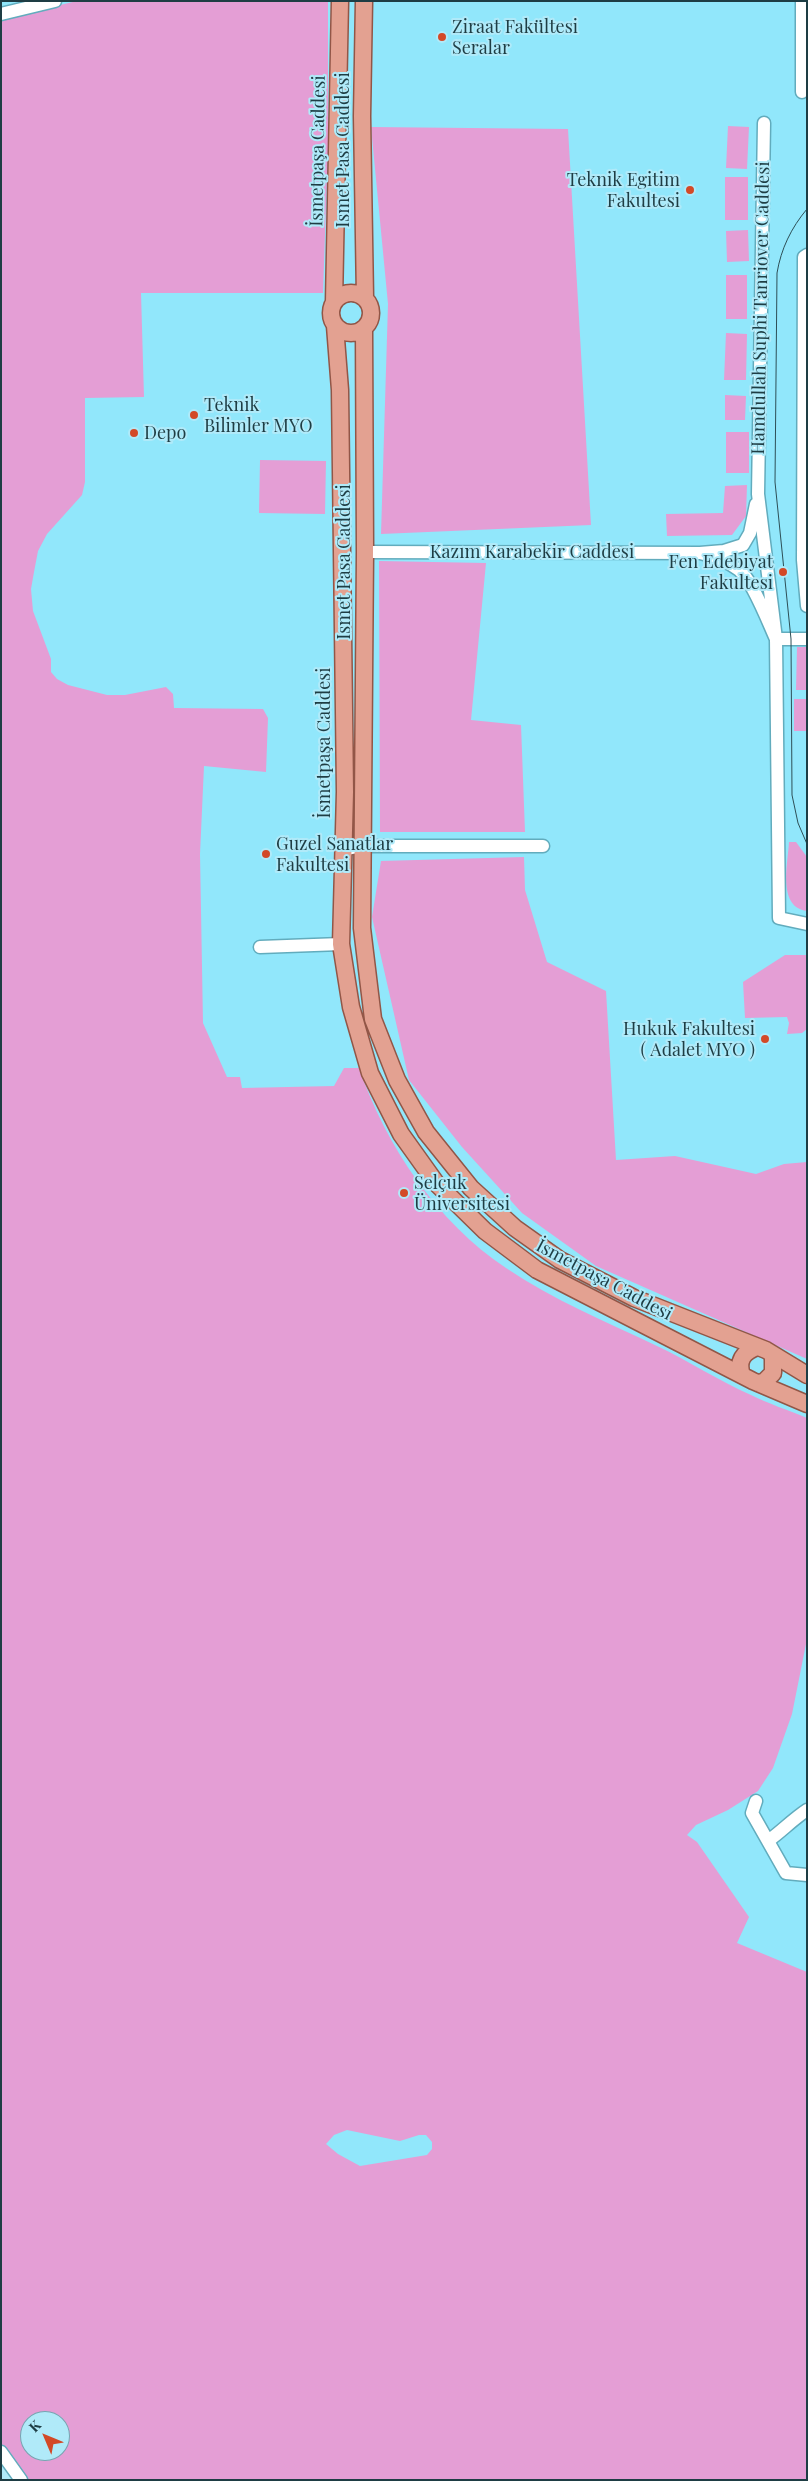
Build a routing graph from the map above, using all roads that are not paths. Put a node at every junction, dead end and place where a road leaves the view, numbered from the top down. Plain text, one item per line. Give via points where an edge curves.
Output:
1 (55, 1) edge
2 (340, 1) edge
3 (364, 1) edge
4 (23, 5) edge
5 (804, 10) edge
6 (1, 14) edge
7 (802, 92) dead end
8 (764, 122) dead end
9 (807, 255) edge
10 (365, 298) junction
11 (334, 302) junction
12 (336, 326) junction
13 (364, 329) junction
14 (758, 494) junction
15 (743, 545) junction
16 (365, 552) junction
17 (700, 553) junction
18 (767, 557) junction
19 (741, 571) junction
20 (807, 606) edge
21 (776, 639) junction
22 (807, 639) edge
23 (362, 846) junction
24 (543, 846) dead end
25 (343, 850) junction
26 (807, 924) edge
27 (341, 944) junction
28 (260, 947) dead end
29 (757, 1347) junction
30 (773, 1355) junction
31 (742, 1375) junction
32 (807, 1375) edge
33 (758, 1383) junction
34 (807, 1404) edge
35 (756, 1801) dead end
36 (807, 1810) edge
37 (768, 1841) junction
38 (807, 1875) edge
39 (1, 2452) edge
40 (21, 2480) edge

1 - 4 street
2 - 11 main road, İsmetpaşa Caddesi
3 - 10 main road, Ismet Pasa Caddesi
4 - 6 street
5 - 7 street
8 - 14 street, Hamdullah Suphi Tanriover Caddesi
9 - 20 street via 804,257 803,560
10 - 11 main road via 352,293
10 - 13 main road via 371,310
11 - 12 main road via 331,312
12 - 13 main road via 346,333
12 - 25 main road, İsmetpaşa Caddesi via 340,390
13 - 16 main road, Ismet Pasa Caddesi
14 - 15 street via 750,533
14 - 18 street
15 - 17 street
15 - 18 street via 758,544
15 - 19 street via 735,557
16 - 17 street, Kazım Karabekir Caddesi
16 - 23 main road, Ismet Pasa Caddesi
17 - 19 street
18 - 19 street via 767,563 760,572 750,575
18 - 21 street
19 - 21 street
21 - 22 street
21 - 26 street via 778,918
23 - 24 street
23 - 25 street
23 - 29 main road, Ismet Pasa Caddesi via 362,928 373,1019 397,1080 426,1132 471,1188 515,1228 560,1260 634,1298
25 - 27 main road, İsmetpaşa Caddesi
27 - 28 street
27 - 31 main road, İsmetpaşa Caddesi via 351,1008 370,1073 401,1134 436,1183 485,1231 537,1270
29 - 30 main road, Ismet Pasa Caddesi
29 - 31 main road via 741,1358
30 - 32 main road, Ismet Pasa Caddesi
30 - 33 main road via 772,1373 764,1382
31 - 33 main road, İsmetpaşa Caddesi
33 - 34 main road, İsmetpaşa Caddesi
35 - 37 street via 752,1813
36 - 37 street
37 - 38 street via 786,1873
39 - 40 street

